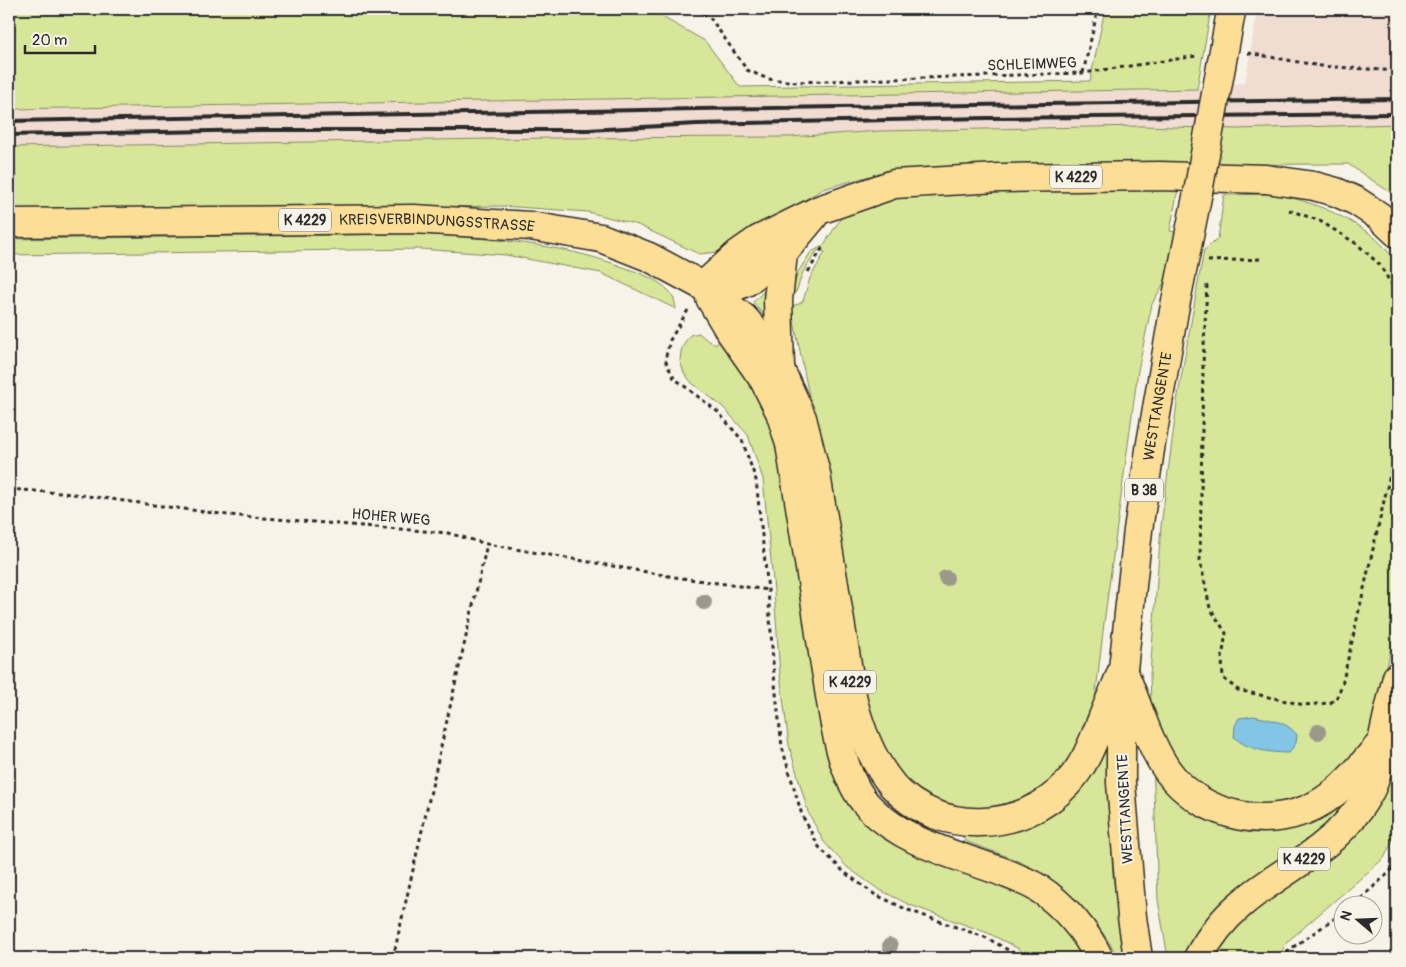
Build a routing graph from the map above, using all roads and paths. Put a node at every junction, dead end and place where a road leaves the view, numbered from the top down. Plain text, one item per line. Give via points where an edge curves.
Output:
1 (696, 9) edge
2 (1098, 9) edge
3 (1231, 10) edge
4 (1243, 54) dead end
5 (1200, 55) dead end
6 (1397, 71) edge
7 (1083, 73) junction
8 (1285, 208) dead end
9 (819, 210) junction
10 (9, 223) edge
11 (1397, 233) edge
12 (826, 244) dead end
13 (784, 253) junction
14 (1263, 258) dead end
15 (1208, 261) dead end
16 (806, 274) dead end
17 (1207, 280) dead end
18 (703, 286) junction
19 (1397, 293) edge
20 (686, 315) junction
21 (692, 320) dead end
22 (780, 369) junction
23 (1397, 444) edge
24 (9, 488) edge
25 (487, 544) junction
26 (768, 590) junction
27 (1123, 669) junction
28 (1397, 677) edge
29 (1382, 742) junction
30 (1397, 865) edge
31 (1366, 894) edge
32 (1334, 919) edge
33 (393, 958) edge
34 (1018, 958) edge
35 (1099, 958) edge
36 (1138, 958) edge
37 (1198, 958) edge
38 (1281, 958) edge

1 - 7 path, SCHLEIMWEG via 711,19 747,70 768,79 796,82
2 - 7 path
3 - 27 main road, WESTTANGENTE / B 38, bridge via 1151,443
4 - 6 path via 1321,66
5 - 7 path, SCHLEIMWEG
8 - 19 path via 1320,221 1357,244 1379,264
9 - 11 main road, K 4229 via 894,184 998,178 1266,178 1336,192 1379,216
9 - 13 main road
9 - 18 main road via 758,240
10 - 18 main road, KREISVERBINDUNGSSTRASSE / K 4229 via 414,219 530,226 601,238 649,257
12 - 16 path
13 - 18 main road via 746,282 732,288
13 - 22 main road via 778,300
14 - 15 path
17 - 23 path via 1200,560 1210,608 1226,633 1223,678 1238,690 1304,705 1330,703 1336,699 1342,685
18 - 20 path
18 - 22 main road, K 4229 via 744,318 762,339
18 - 35 main road, K 4229 via 764,380 780,412 790,444 833,713 846,767 855,786 868,806 898,831 1036,887 1056,902 1076,924
20 - 21 path
20 - 26 path via 670,340 665,360 674,378 718,412 742,440 756,480
22 - 27 main road, K 4229 via 802,418 816,474 860,728 881,770 894,787 926,810 964,822 1006,820 1028,812 1048,801 1080,769
24 - 25 path, HOHER WEG via 228,515 448,533
25 - 26 path, HOHER WEG
25 - 33 path
26 - 34 path via 782,746 802,815 819,847 844,872 874,894 908,910 987,938
27 - 29 main road, K 4229 via 1157,755 1168,771 1195,798 1230,814 1266,818 1306,810 1340,788
27 - 36 main road, WESTTANGENTE / B 38 via 1121,783
28 - 29 main road, K 4229
29 - 37 main road, K 4229 via 1370,793 1348,821 1320,848 1239,906 1209,938
30 - 31 path
32 - 38 path

